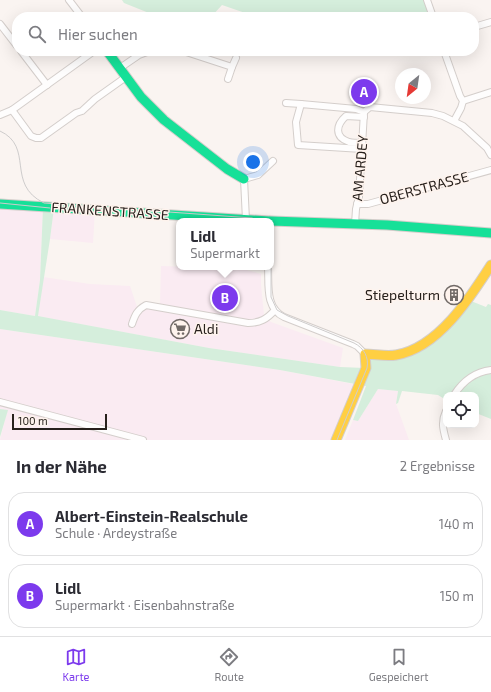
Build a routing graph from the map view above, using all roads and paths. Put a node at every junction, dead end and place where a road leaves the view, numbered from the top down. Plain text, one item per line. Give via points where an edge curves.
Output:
1 (69, 0) edge
2 (427, 0) edge
3 (78, 12) edge
4 (431, 12) edge
5 (491, 22) edge
6 (0, 24) edge
7 (479, 26) edge
8 (12, 40) edge
9 (25, 56) edge
10 (87, 56) edge
11 (111, 56) edge
12 (138, 56) edge
13 (198, 56) edge
14 (446, 56) edge
15 (236, 58) dead end
16 (232, 67) junction
17 (120, 68) junction
18 (126, 77) junction
19 (228, 79) dead end
20 (47, 85) junction
21 (491, 92) edge
22 (463, 101) junction
23 (286, 103) dead end
24 (301, 104) junction
25 (12, 110) junction
26 (364, 114) junction
27 (0, 115) edge
28 (454, 121) junction
29 (362, 146) junction
30 (491, 155) edge
31 (273, 161) dead end
32 (491, 170) edge
33 (244, 179) junction
34 (0, 204) edge
35 (357, 204) junction
36 (215, 218) edge
37 (246, 218) edge
38 (274, 221) edge
39 (355, 224) junction
40 (491, 233) edge
41 (491, 265) edge
42 (268, 270) edge
43 (275, 310) junction
44 (132, 324) dead end
45 (365, 354) junction
46 (491, 370) edge
47 (456, 392) edge
48 (0, 402) edge
49 (443, 418) edge
50 (143, 440) edge
51 (336, 440) edge
52 (446, 440) edge

1 - 3 street
2 - 4 street
5 - 7 street
6 - 8 street
9 - 20 street
10 - 20 street
11 - 17 main road
12 - 17 street
13 - 16 street
14 - 22 street
15 - 16 street
16 - 19 street
17 - 18 main road
18 - 25 street via 41,138 31,136
18 - 33 main road via 164,120 227,169
20 - 25 street
21 - 22 street
22 - 28 street
23 - 24 street
24 - 26 street via 356,109
24 - 29 street via 296,122 298,145
25 - 27 street
26 - 28 street via 370,107 432,113
26 - 29 street, AM ARDEY
26 - 29 street via 346,116 338,126 338,133 342,138
28 - 30 street via 479,141
29 - 35 street, AM ARDEY
31 - 33 street via 258,175
32 - 35 street, OBERSTRASSE via 368,204
33 - 37 street
34 - 36 main road, FRANKENSTRASSE
35 - 39 street, AM ARDEY
38 - 39 main road, FRANKENSTRASSE
39 - 40 main road, FRANKENSTRASSE
41 - 45 main road via 460,312 424,344 400,355
42 - 43 street via 269,298
43 - 44 street via 263,321 248,324 146,305 139,309
43 - 45 street via 284,317 353,344
45 - 51 main road via 366,368
46 - 47 street via 469,378
48 - 50 street
49 - 52 street via 442,428

